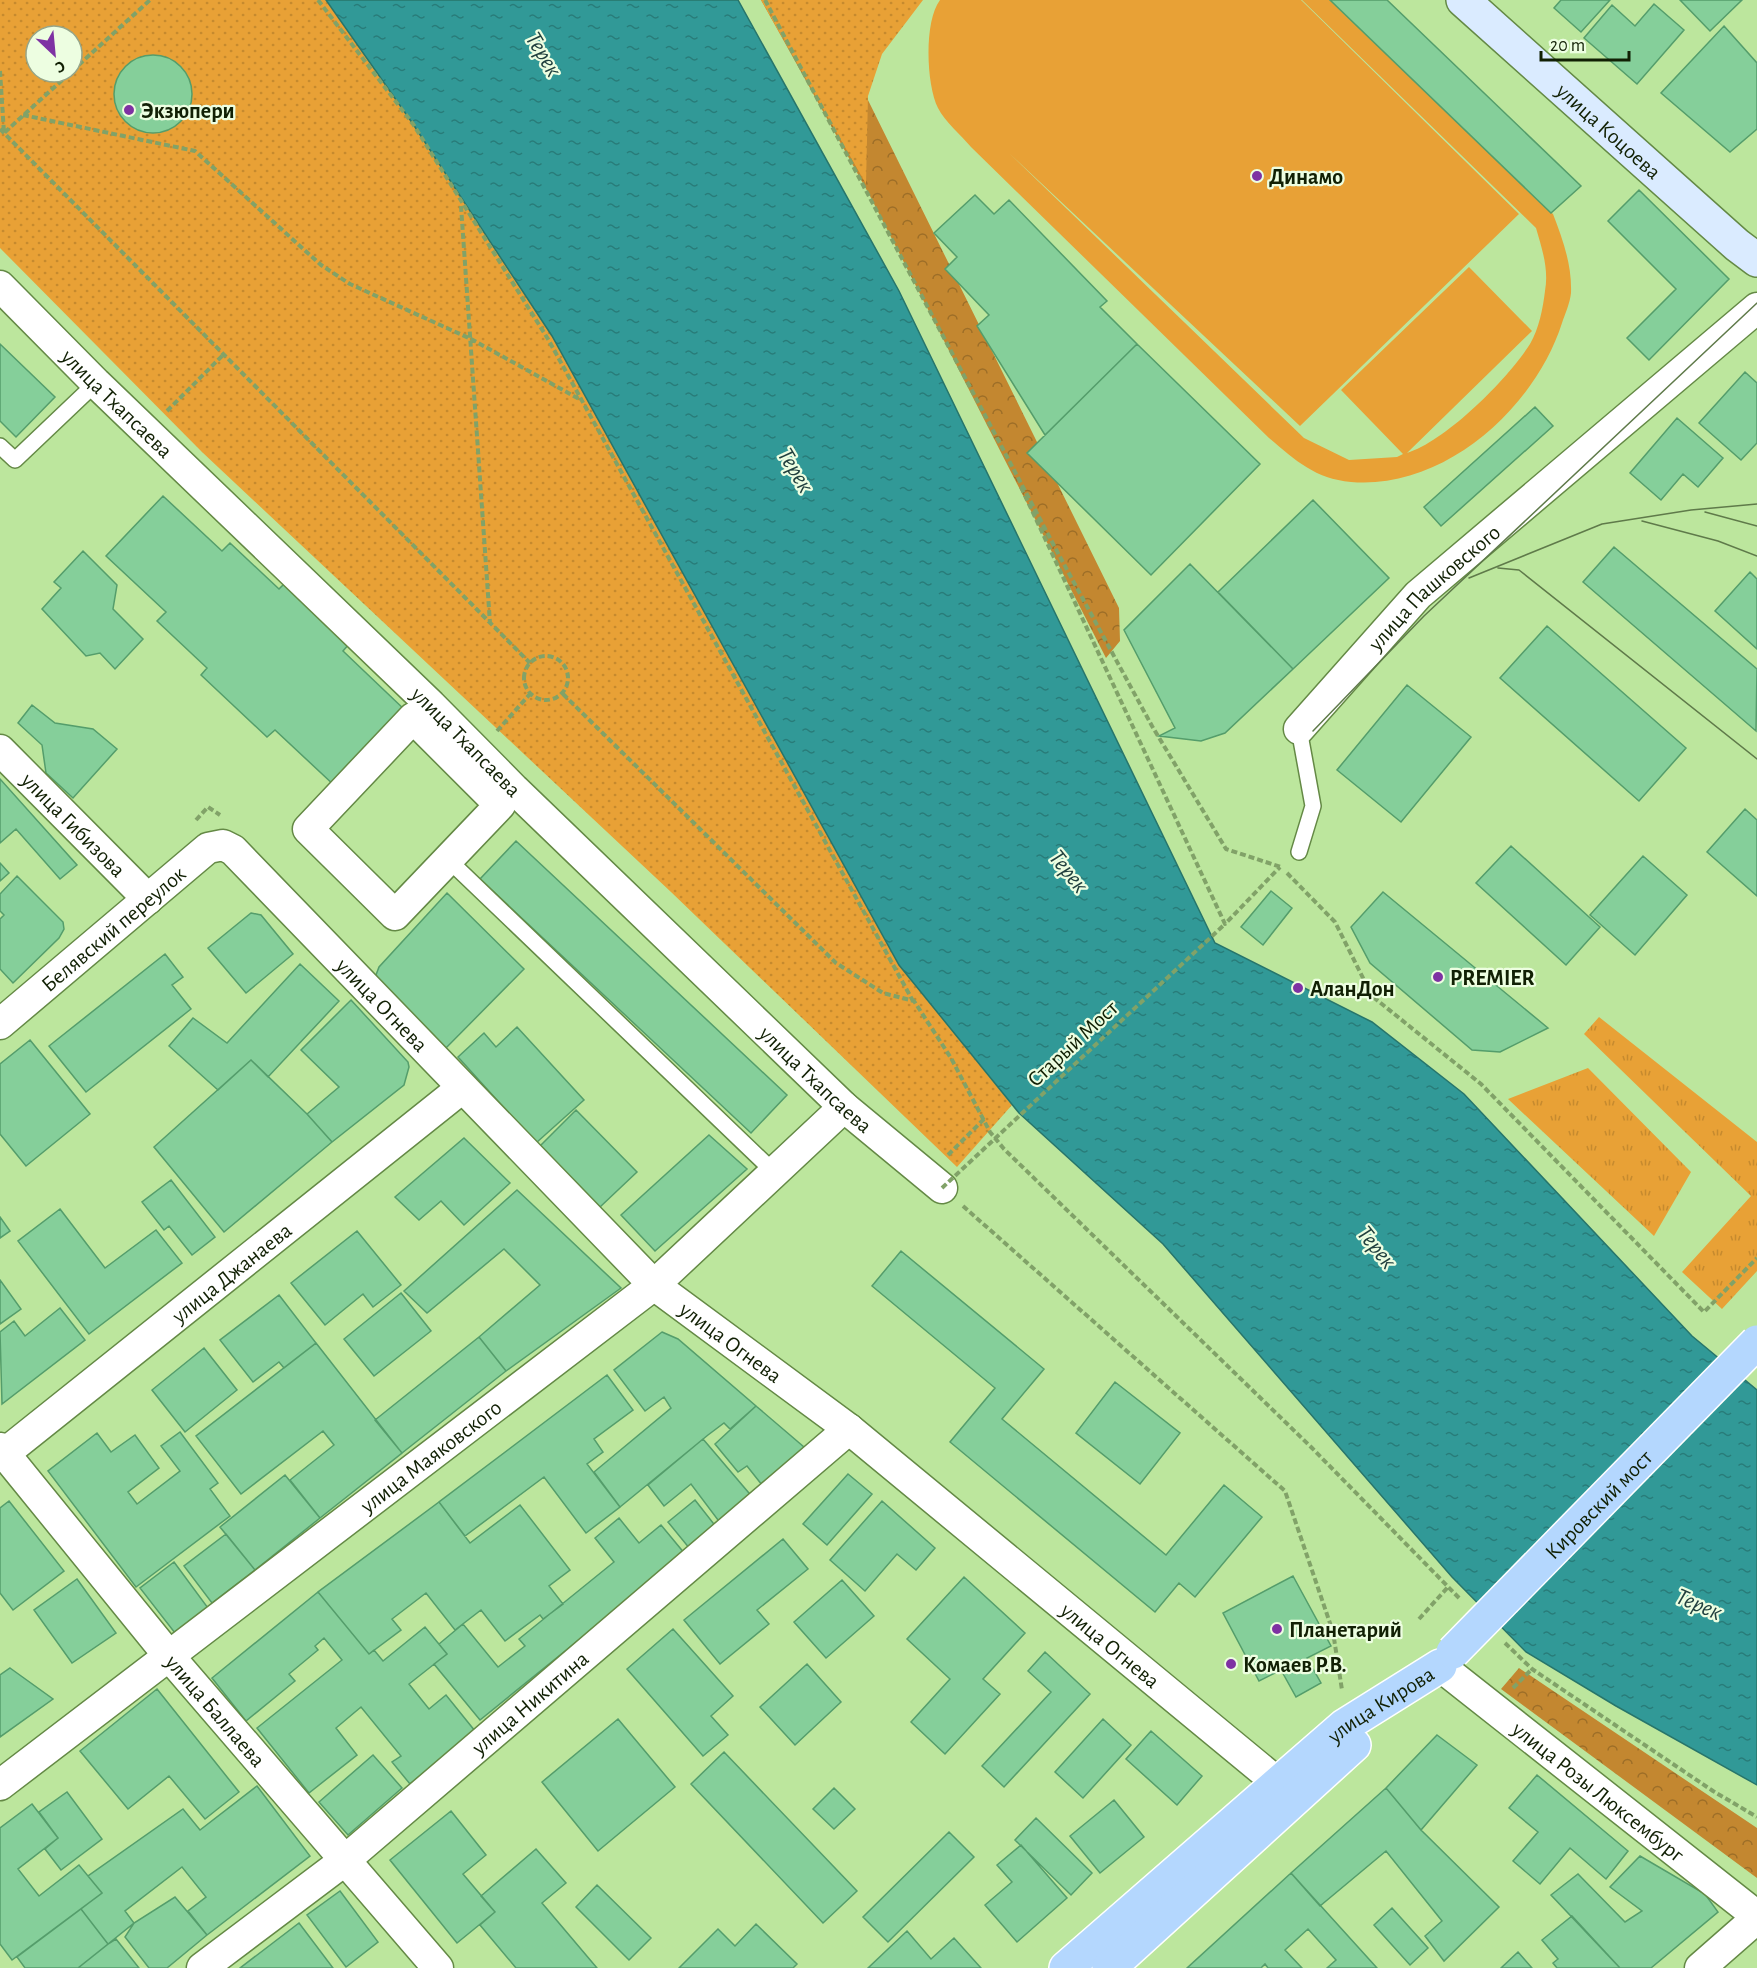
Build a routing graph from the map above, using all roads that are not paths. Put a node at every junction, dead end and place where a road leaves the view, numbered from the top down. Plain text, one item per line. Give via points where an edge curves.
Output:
1 (1463, 0) edge
2 (1757, 260) edge
3 (0, 286) edge
4 (1757, 308) edge
5 (96, 383) junction
6 (0, 446) edge
7 (1299, 729) joint
8 (0, 750) edge
9 (500, 805) joint
10 (233, 850) joint
11 (1299, 852) road end
12 (457, 868) dead end
13 (148, 899) junction
14 (0, 1024) edge
15 (462, 1088) junction
16 (844, 1107) junction
17 (774, 1172) junction
18 (951, 1195) road end
19 (654, 1285) junction
20 (1757, 1342) edge
21 (849, 1429) junction
22 (2, 1453) edge
23 (169, 1656) junction
24 (1446, 1659) junction
25 (1278, 1783) junction
26 (0, 1785) edge
27 (344, 1861) junction
28 (1757, 1917) edge
29 (202, 1968) edge
30 (438, 1968) edge
31 (1066, 1968) edge
32 (1109, 1968) edge
33 (1700, 1968) edge

1 - 2 street, улица Коцоева
3 - 5 street, улица Тхапсаева
4 - 7 street, улица Пашковского via 1418,595
5 - 6 lane via 15,460
5 - 16 street, улица Тхапсаева
7 - 11 lane, улица Пашковского via 1313,806
8 - 13 street, улица Гибизова
9 - 9 street via 412,718 308,829 395,915
10 - 13 street, Белявский переулок via 223,845 208,848
10 - 15 street, улица Огнева
12 - 17 lane
13 - 14 street, Белявский переулок
15 - 19 street, улица Огнева
15 - 22 street, улица Джанаева
16 - 17 street, улица Маяковского
16 - 18 street, улица Тхапсаева
17 - 19 street, улица Маяковского
19 - 21 street, улица Огнева
19 - 23 street, улица Маяковского
20 - 24 main road, Кировский мост, bridge
21 - 25 street, улица Огнева
21 - 27 street, улица Никитина
22 - 23 street, улица Баллаева
23 - 26 street, улица Маяковского
23 - 27 street, улица Баллаева
24 - 25 main road, улица Кирова via 1344,1726
24 - 28 street, улица Розы Люксембург
24 - 32 main road, улица Кирова
25 - 31 main road, улица Кирова
27 - 29 street, улица Никитина
27 - 30 street, улица Баллаева
28 - 33 street

